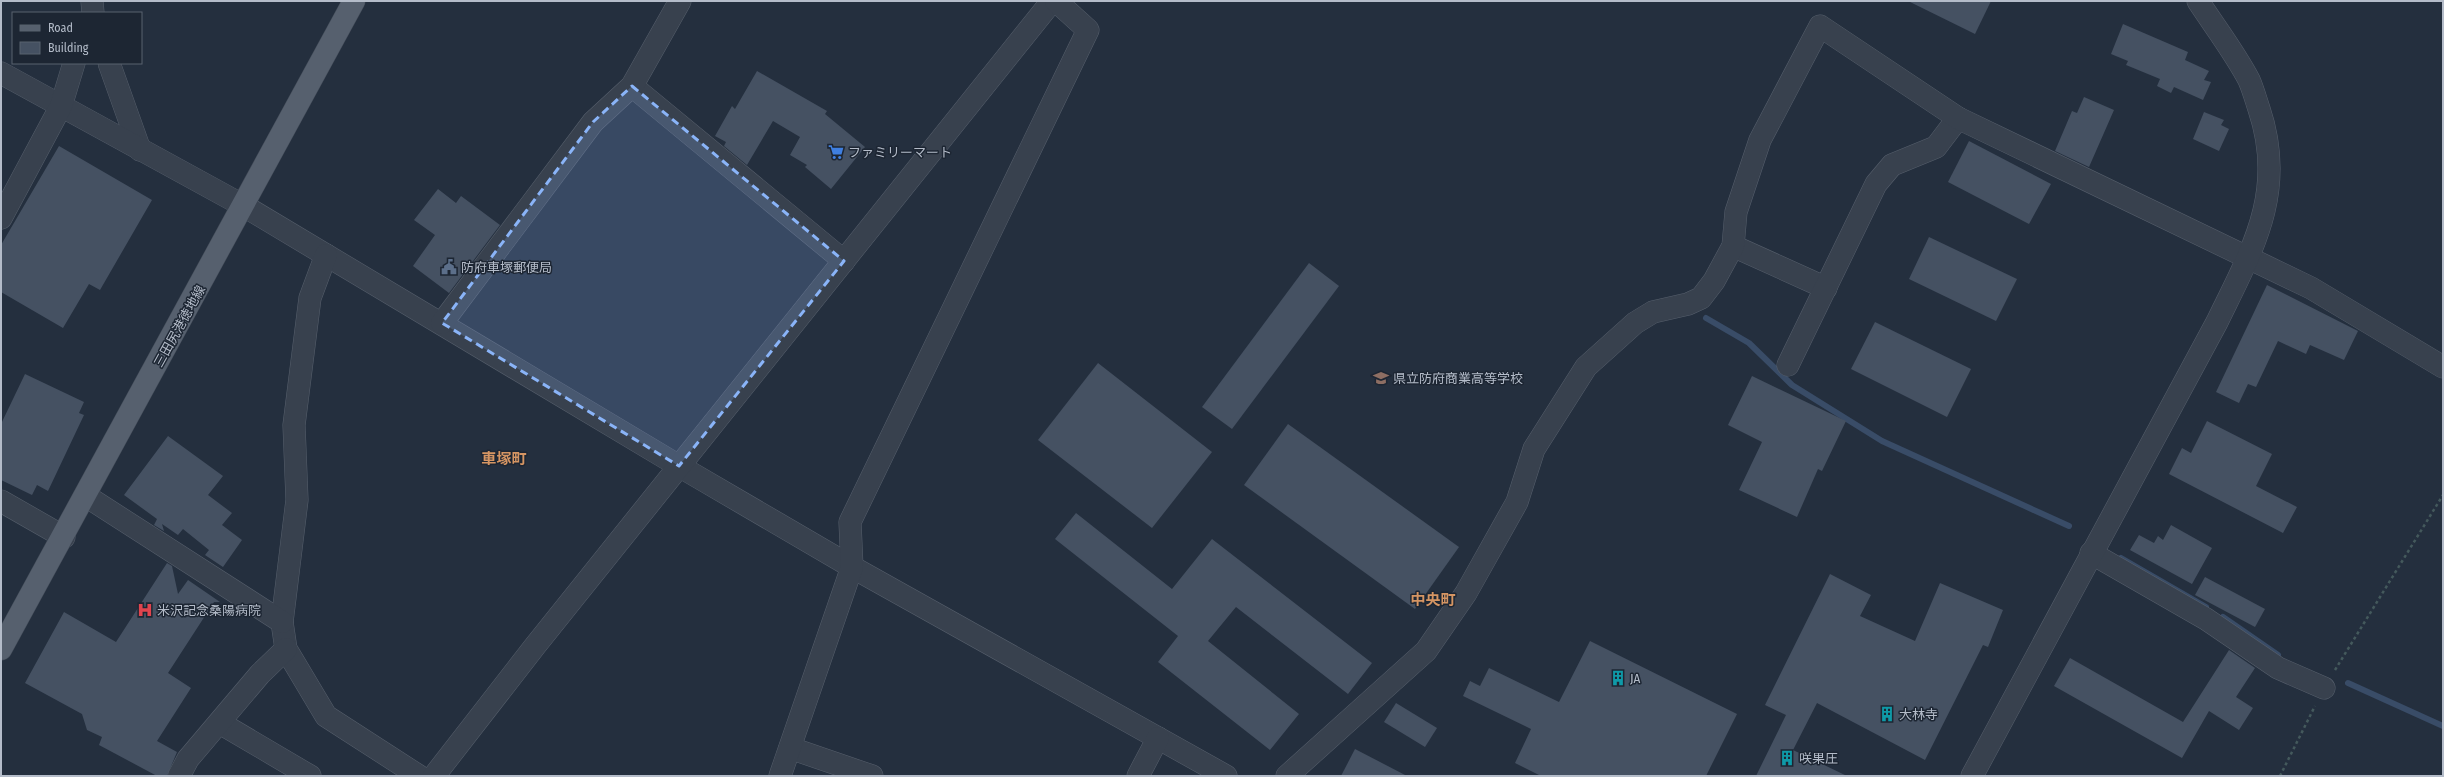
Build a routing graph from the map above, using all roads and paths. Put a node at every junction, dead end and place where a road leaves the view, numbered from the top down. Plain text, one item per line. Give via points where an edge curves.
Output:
1 (92, 1) edge
2 (354, 1) edge
3 (680, 1) edge
4 (2198, 1) edge
5 (1048, 3) edge
6 (93, 12) edge
7 (74, 64) edge
8 (109, 64) edge
9 (1, 73) edge
10 (632, 86) junction
11 (61, 106) junction
12 (1958, 118) junction
13 (140, 150) junction
14 (244, 206) junction
15 (1, 218) edge
16 (1732, 246) junction
17 (326, 255) junction
18 (2248, 259) junction
19 (844, 261) junction
20 (1826, 288) junction
21 (442, 323) junction
22 (1788, 365) dead end
23 (2443, 367) edge
24 (679, 466) junction
25 (86, 496) junction
26 (2443, 496) edge
27 (1, 500) edge
28 (64, 537) junction
29 (2091, 553) junction
30 (852, 567) junction
31 (282, 622) junction
32 (1, 649) edge
33 (286, 649) junction
34 (2324, 688) junction
35 (220, 723) junction
36 (1158, 738) junction
37 (790, 748) junction
38 (179, 776) edge
39 (310, 776) edge
40 (419, 776) edge
41 (434, 776) edge
42 (780, 776) edge
43 (872, 776) edge
44 (1138, 776) edge
45 (1226, 776) edge
46 (1287, 776) edge
47 (1972, 776) edge
48 (2280, 776) edge

1 - 6 street
2 - 14 main road, 三田尻港徳地線
3 - 10 street
4 - 18 street via 2249,81 2265,127 2270,153 2270,183 2266,208
5 - 19 street
5 - 30 street via 1088,30 850,522
7 - 11 street
8 - 13 street
9 - 11 street
10 - 19 street
10 - 21 street via 593,122
11 - 13 street
11 - 15 street
12 - 16 street via 1820,26 1760,140 1736,212
12 - 18 street
12 - 20 street via 1936,147 1892,165 1876,184
13 - 14 street
14 - 17 street
14 - 25 main road, 三田尻港徳地線
16 - 20 street
16 - 46 street via 1714,281 1701,298 1688,304 1653,312 1635,323 1586,367 1534,449 1517,502 1466,593 1426,651
17 - 21 street
17 - 31 street via 310,298 294,425 297,500
18 - 23 street via 2311,288
18 - 29 street
19 - 24 street
20 - 22 street
21 - 24 street
24 - 30 street
24 - 41 street
25 - 28 main road, 三田尻港徳地線
25 - 31 street
26 - 34 path
27 - 28 street
28 - 32 main road, 三田尻港徳地線
29 - 34 street via 2206,619 2278,668
29 - 47 street
30 - 36 street
30 - 37 street
31 - 33 street
33 - 35 street via 260,674
33 - 40 street via 326,716
34 - 48 path
35 - 38 street via 188,759
35 - 39 street
36 - 44 street
36 - 45 street
37 - 42 street
37 - 43 street

